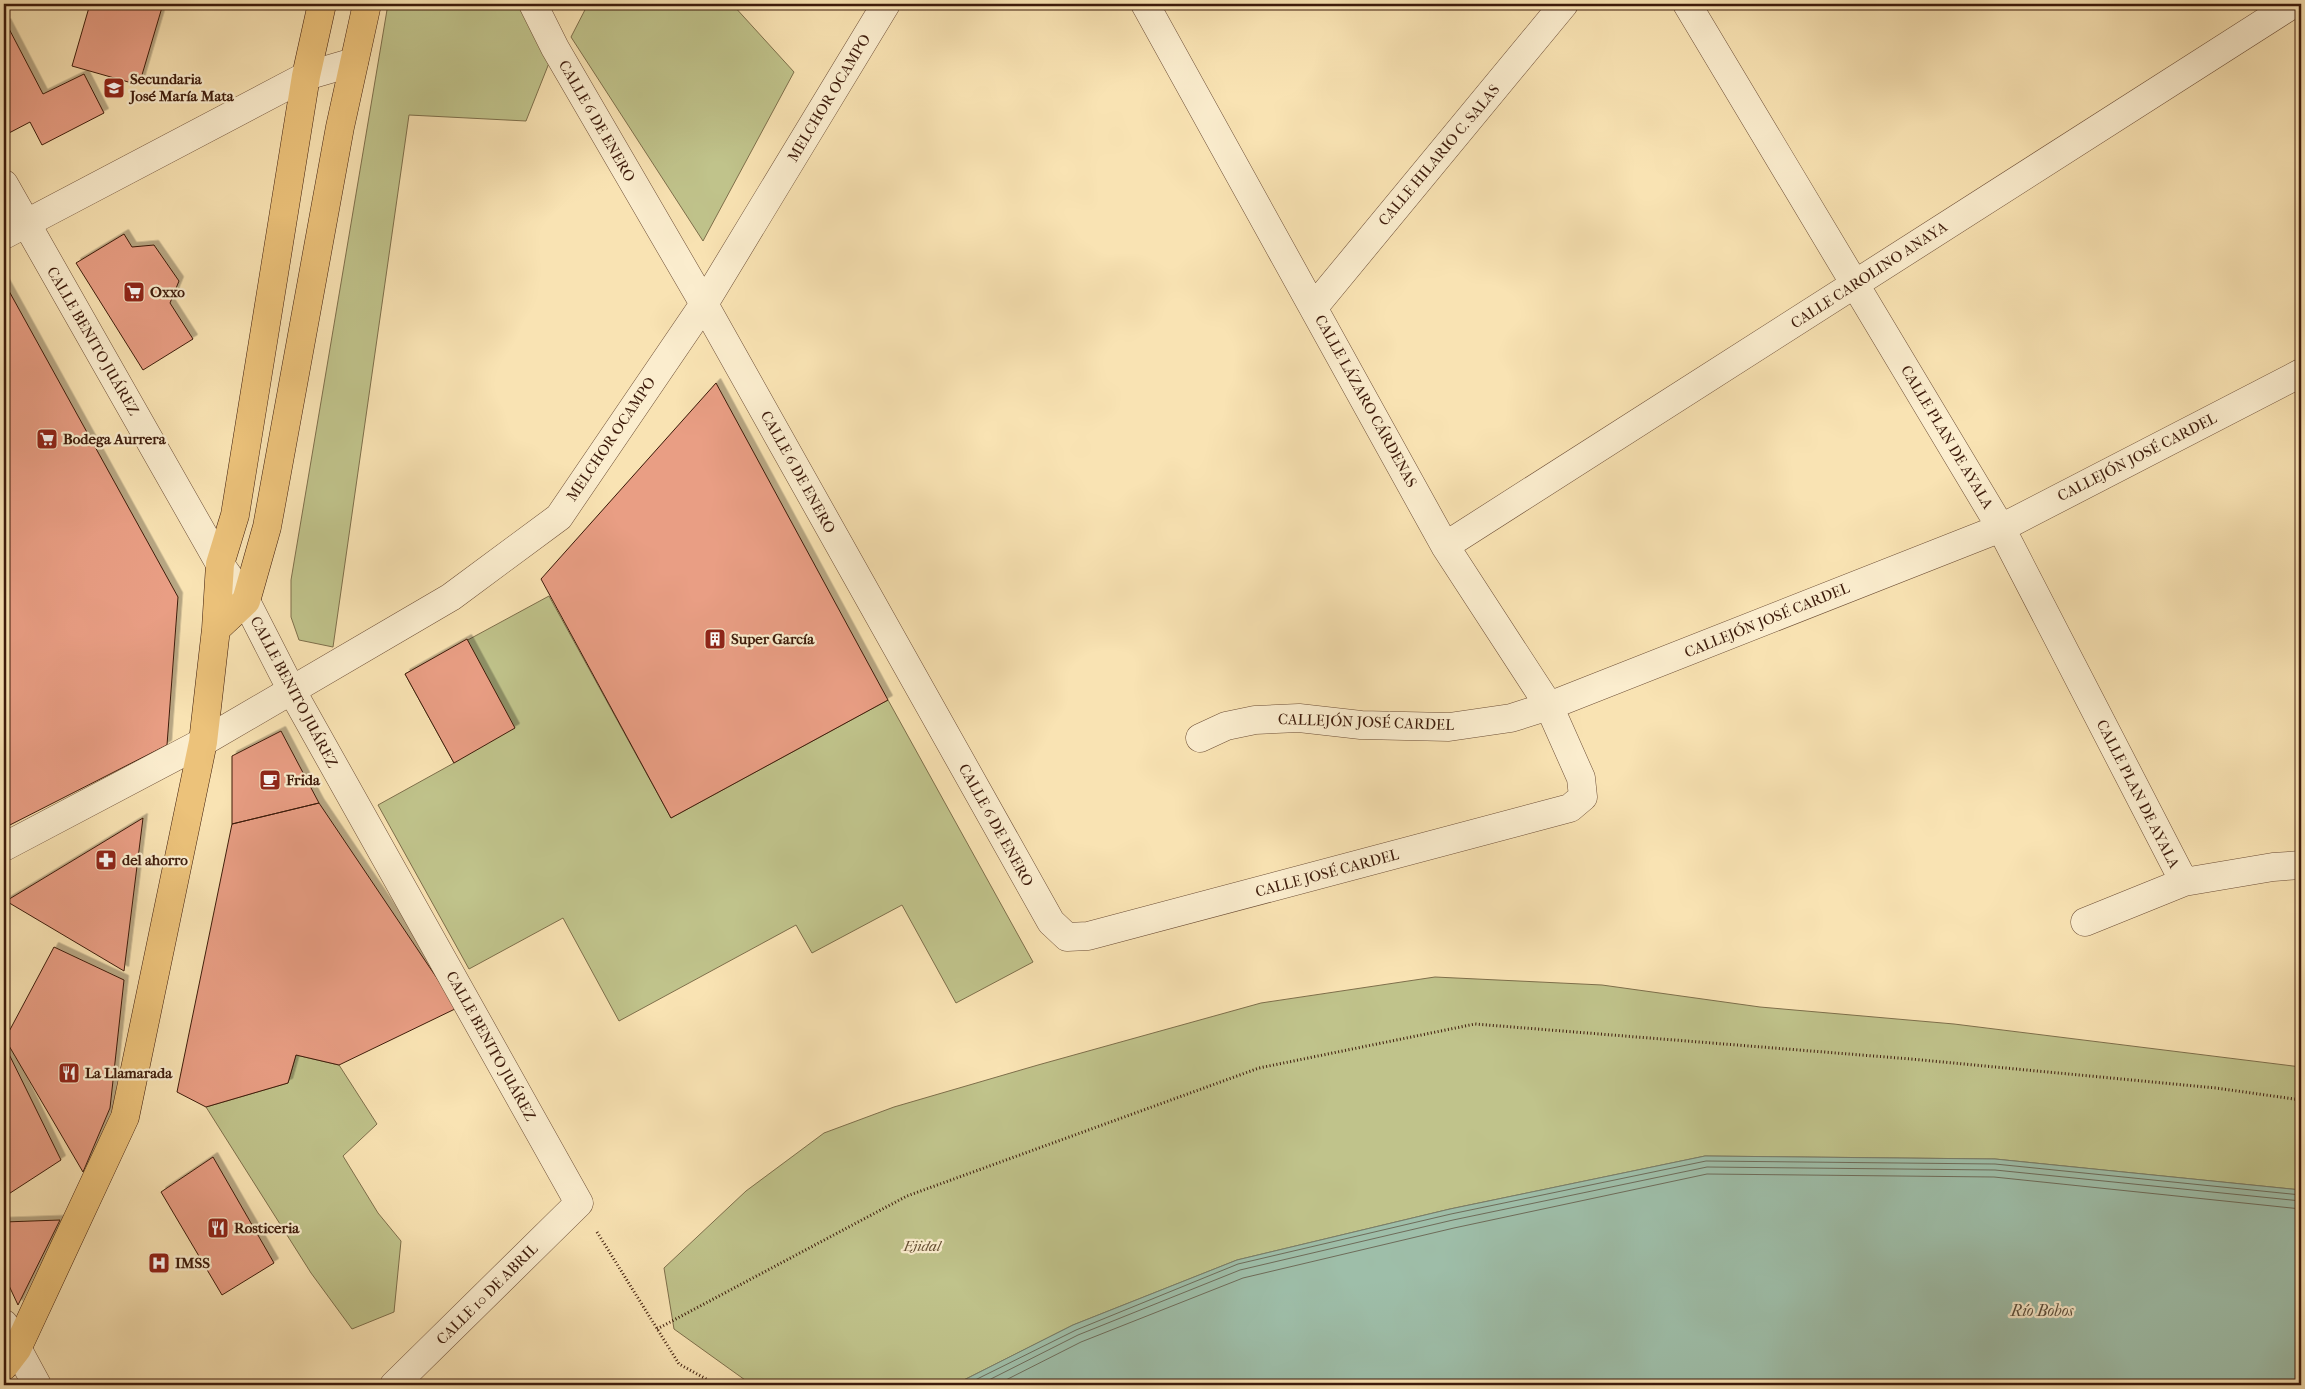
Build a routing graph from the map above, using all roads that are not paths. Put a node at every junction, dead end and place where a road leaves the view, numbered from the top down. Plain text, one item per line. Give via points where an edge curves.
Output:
1 (322, 4) edge
2 (367, 4) edge
3 (533, 4) edge
4 (886, 4) edge
5 (1146, 4) edge
6 (1564, 4) edge
7 (1687, 4) edge
8 (2293, 4) edge
9 (354, 62) junction
10 (306, 76) junction
11 (4, 184) edge
12 (15, 229) edge
13 (1856, 283) junction
14 (704, 304) junction
15 (1314, 307) junction
16 (2301, 372) edge
17 (2001, 528) junction
18 (1445, 546) junction
19 (220, 564) junction
20 (246, 600) junction
21 (216, 629) junction
22 (292, 691) junction
23 (1549, 706) junction
24 (1200, 738) dead end
25 (203, 742) junction
26 (1584, 797) joint
27 (4, 847) edge
28 (2301, 865) edge
29 (2184, 882) junction
30 (2085, 922) dead end
31 (1067, 937) joint
32 (579, 1203) joint
33 (4, 1324) edge
34 (11, 1358) edge
35 (37, 1385) edge
36 (394, 1385) edge

1 - 10 main road
2 - 9 main road
3 - 14 street, CALLE 6 DE ENERO via 555,48
4 - 14 street, MELCHOR OCAMPO
5 - 15 street, CALLE LÁZARO CÁRDENAS
6 - 15 street, CALLE HILARIO C. SALAS
7 - 13 street, CALLE PLAN DE AYALA
8 - 13 street, CALLE CAROLINO ANAYA
9 - 10 street
9 - 20 main road via 267,527
10 - 12 street
10 - 19 main road via 234,515
11 - 12 street, CALLE BENITO JUÁREZ
12 - 19 street, CALLE BENITO JUÁREZ
13 - 17 street, CALLE PLAN DE AYALA
13 - 18 street, CALLE CAROLINO ANAYA
14 - 22 street, MELCHOR OCAMPO via 559,517 451,597
14 - 31 street, CALLE 6 DE ENERO via 1051,922
15 - 18 street, CALLE LÁZARO CÁRDENAS
16 - 17 street, CALLEJÓN JOSÉ CARDEL
17 - 23 street, CALLEJÓN JOSÉ CARDEL
17 - 29 street, CALLE PLAN DE AYALA
18 - 23 street, CALLE LÁZARO CÁRDENAS
19 - 20 street, CALLE BENITO JUÁREZ
19 - 21 main road
20 - 21 main road
20 - 22 street, CALLE BENITO JUÁREZ
21 - 25 main road
22 - 25 street, MELCHOR OCAMPO
22 - 32 street, CALLE BENITO JUÁREZ
23 - 24 street, CALLEJÓN JOSÉ CARDEL via 1511,718 1450,727 1361,725 1299,718 1255,720 1226,726
23 - 26 street, CALLE LÁZARO CÁRDENAS via 1581,778
25 - 27 street, MELCHOR OCAMPO
25 - 34 main road via 125,1117
26 - 31 street, CALLE JOSÉ CARDEL via 1560,811 1088,936
28 - 29 street
29 - 30 street
32 - 36 street, CALLE 10 DE ABRIL
33 - 34 street
34 - 35 street

